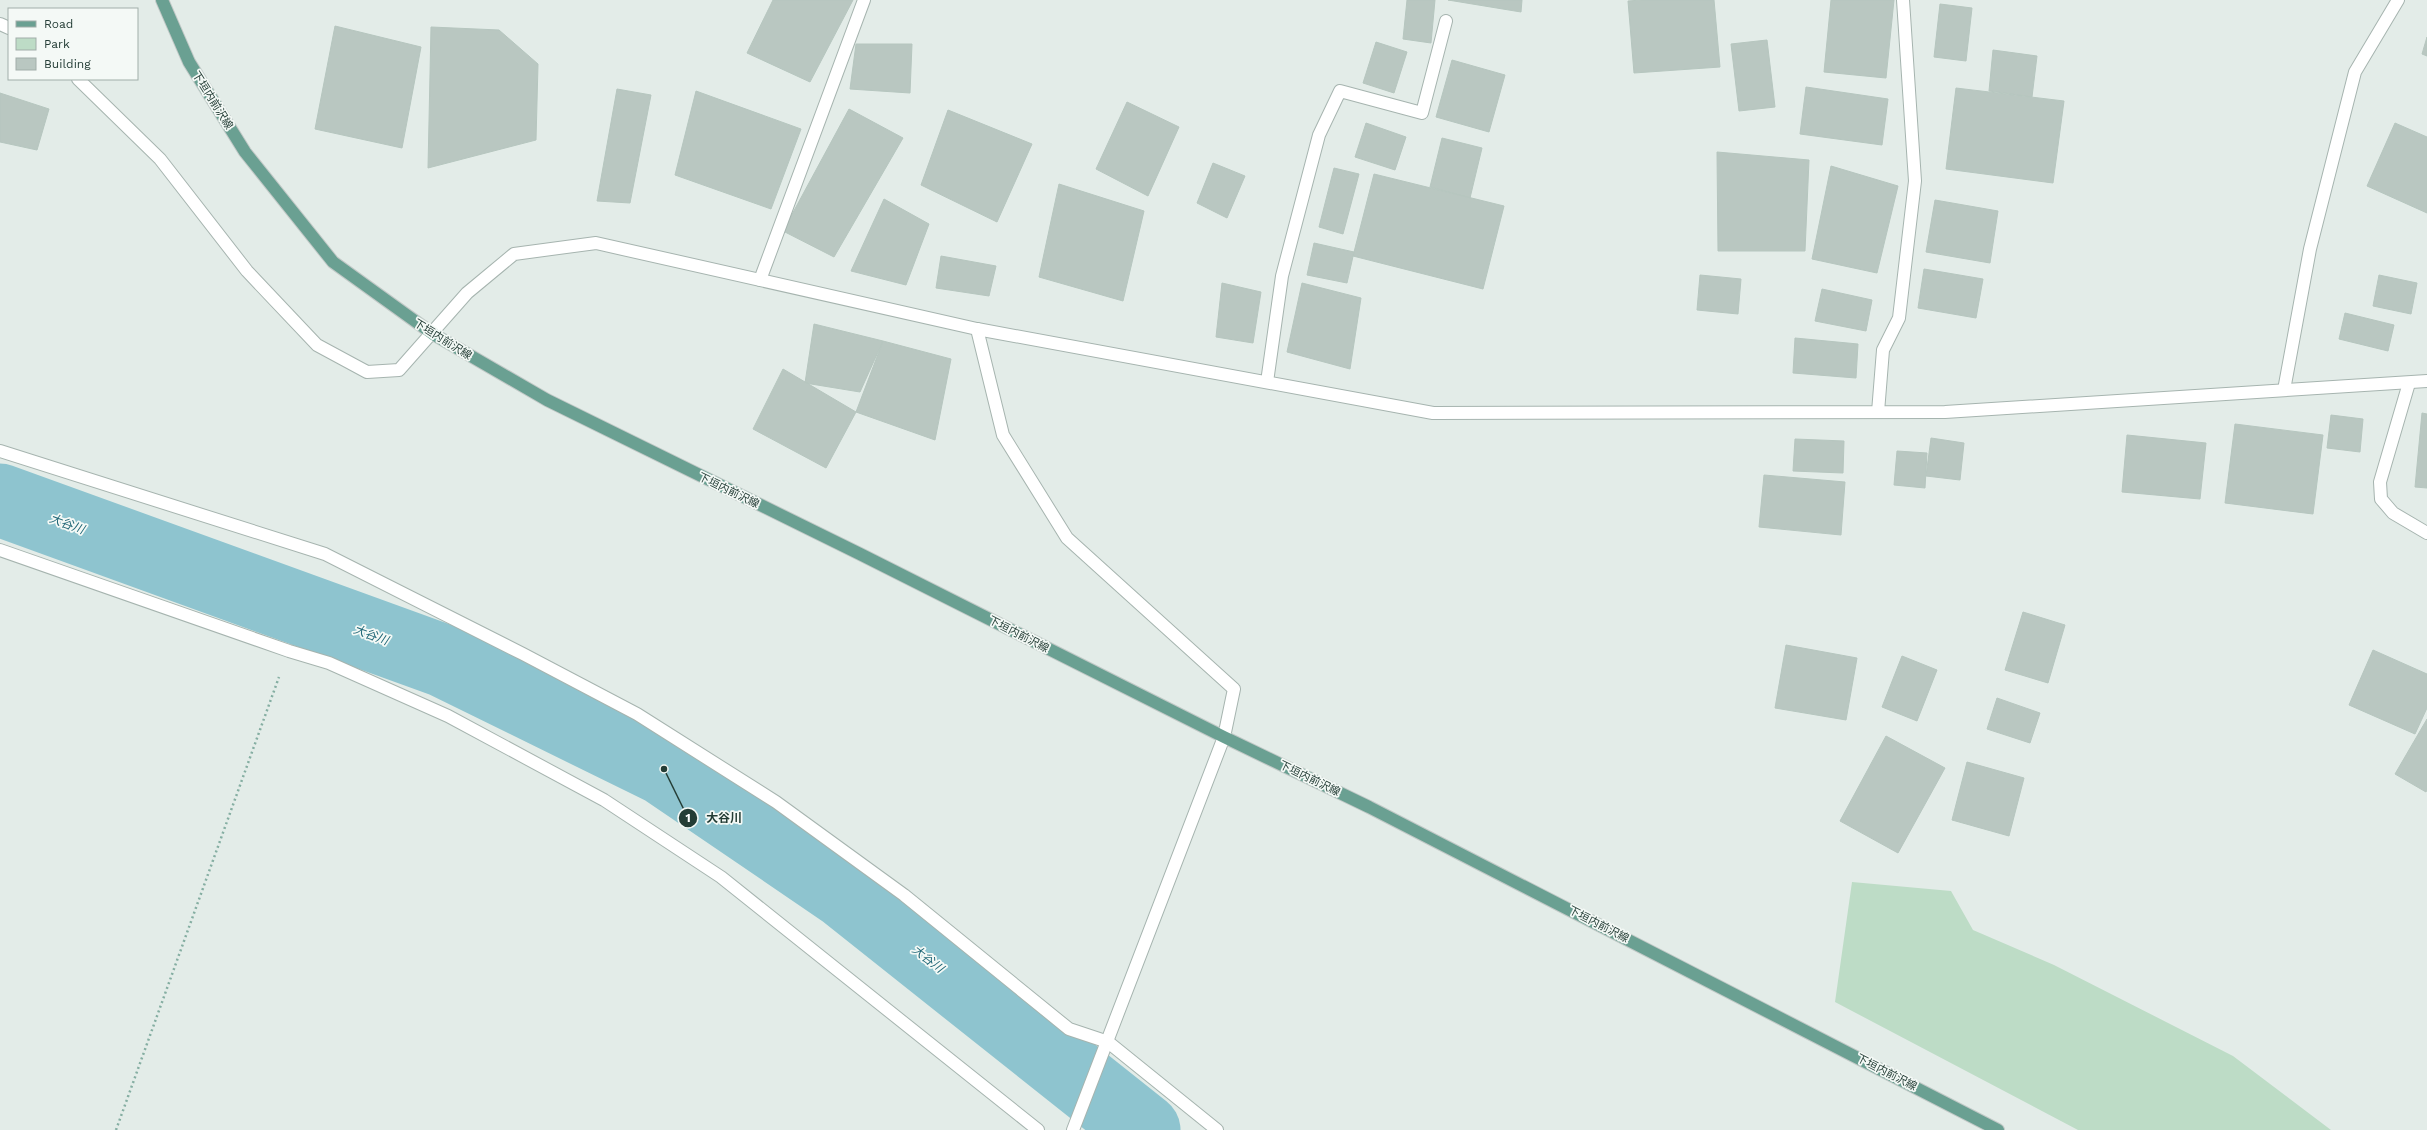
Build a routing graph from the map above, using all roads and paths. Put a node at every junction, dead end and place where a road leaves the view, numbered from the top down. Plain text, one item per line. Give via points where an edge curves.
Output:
1 (162, 0) edge
2 (864, 0) edge
3 (1903, 0) edge
4 (2398, 0) edge
5 (1446, 21) dead end
6 (79, 80) edge
7 (760, 280) junction
8 (977, 329) junction
9 (433, 334) junction
10 (2427, 381) edge
11 (1267, 382) junction
12 (2409, 383) junction
13 (2284, 390) junction
14 (1878, 412) junction
15 (0, 451) edge
16 (2427, 533) edge
17 (0, 550) edge
18 (289, 651) junction
19 (1224, 737) junction
20 (1108, 1042) junction
21 (116, 1130) edge
22 (1038, 1130) edge
23 (1074, 1130) edge
24 (1217, 1130) edge
25 (1998, 1130) edge

1 - 9 main road, 下垣内前沢線 via 188,62 245,152 333,262
2 - 7 street
3 - 14 street via 1915,181 1899,318 1883,350
4 - 13 street via 2355,72 2310,249
5 - 11 street via 1422,113 1340,91 1319,135 1282,276
6 - 9 street via 160,159 247,271 317,345 367,372 399,370
7 - 8 street
7 - 9 street via 596,243 514,254 467,293
8 - 11 street
8 - 19 street via 1003,435 1067,538 1234,689
9 - 19 main road, 下垣内前沢線 via 547,400
10 - 12 street
11 - 14 street via 1433,413
12 - 13 street
12 - 16 street via 2380,482 2380,499 2394,513
13 - 14 street via 1945,412
15 - 20 street via 325,554 630,710 776,802 904,895 1070,1029
17 - 18 street
18 - 21 path
18 - 22 street via 329,662 448,716 604,800 721,877
19 - 20 street
19 - 25 main road, 下垣内前沢線 via 1376,810
20 - 23 street
20 - 24 street

